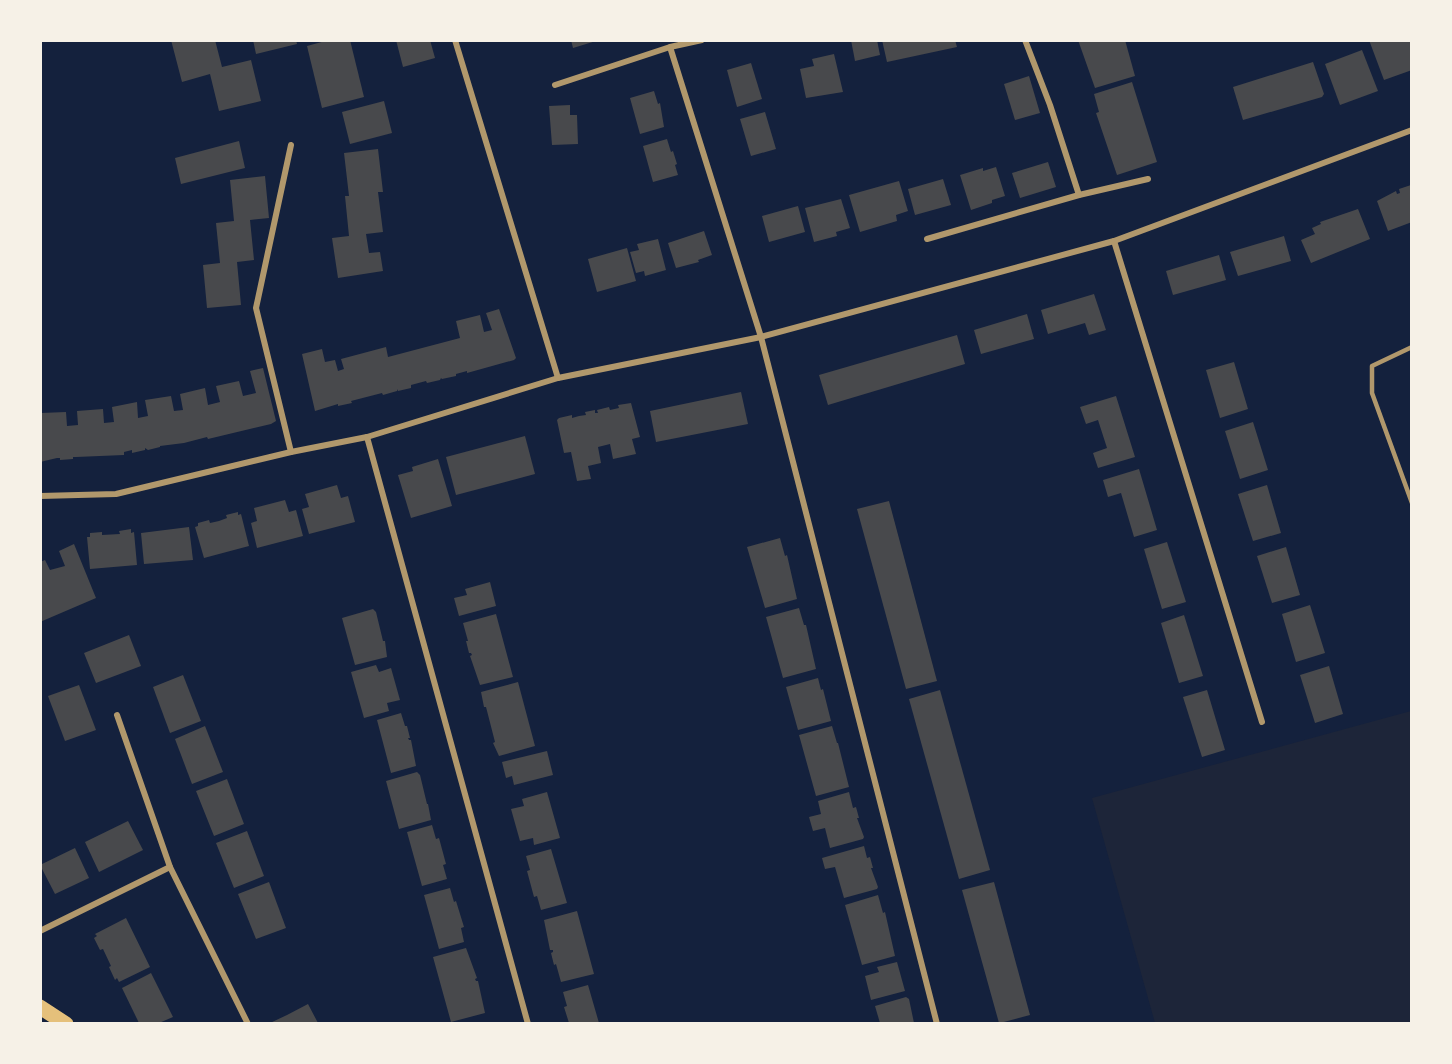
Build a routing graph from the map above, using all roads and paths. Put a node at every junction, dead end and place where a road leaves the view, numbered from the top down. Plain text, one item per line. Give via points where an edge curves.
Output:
1 (455, 40) edge
2 (702, 40) edge
3 (1025, 40) edge
4 (670, 47) junction
5 (555, 85) dead end
6 (1412, 130) edge
7 (291, 145) dead end
8 (1148, 179) dead end
9 (1079, 195) junction
10 (927, 238) dead end
11 (1114, 241) junction
12 (761, 337) junction
13 (1412, 348) edge
14 (558, 378) junction
15 (367, 437) junction
16 (291, 452) junction
17 (40, 496) edge
18 (1412, 503) edge
19 (117, 715) dead end
20 (1262, 722) dead end
21 (170, 867) junction
22 (40, 931) edge
23 (40, 1007) edge
24 (66, 1023) edge
25 (248, 1023) edge
26 (528, 1023) edge
27 (937, 1023) edge

1 - 14 street
2 - 4 street
3 - 9 street
4 - 5 street
4 - 12 street
6 - 11 street
7 - 16 street via 256,308
8 - 9 street
9 - 10 street
11 - 12 street
11 - 20 street
12 - 14 street
12 - 27 street
13 - 18 lane via 1372,366 1372,393
14 - 15 street
15 - 16 street
15 - 26 street
16 - 17 street via 116,494
19 - 21 street
21 - 22 street
21 - 25 street
23 - 24 main road

